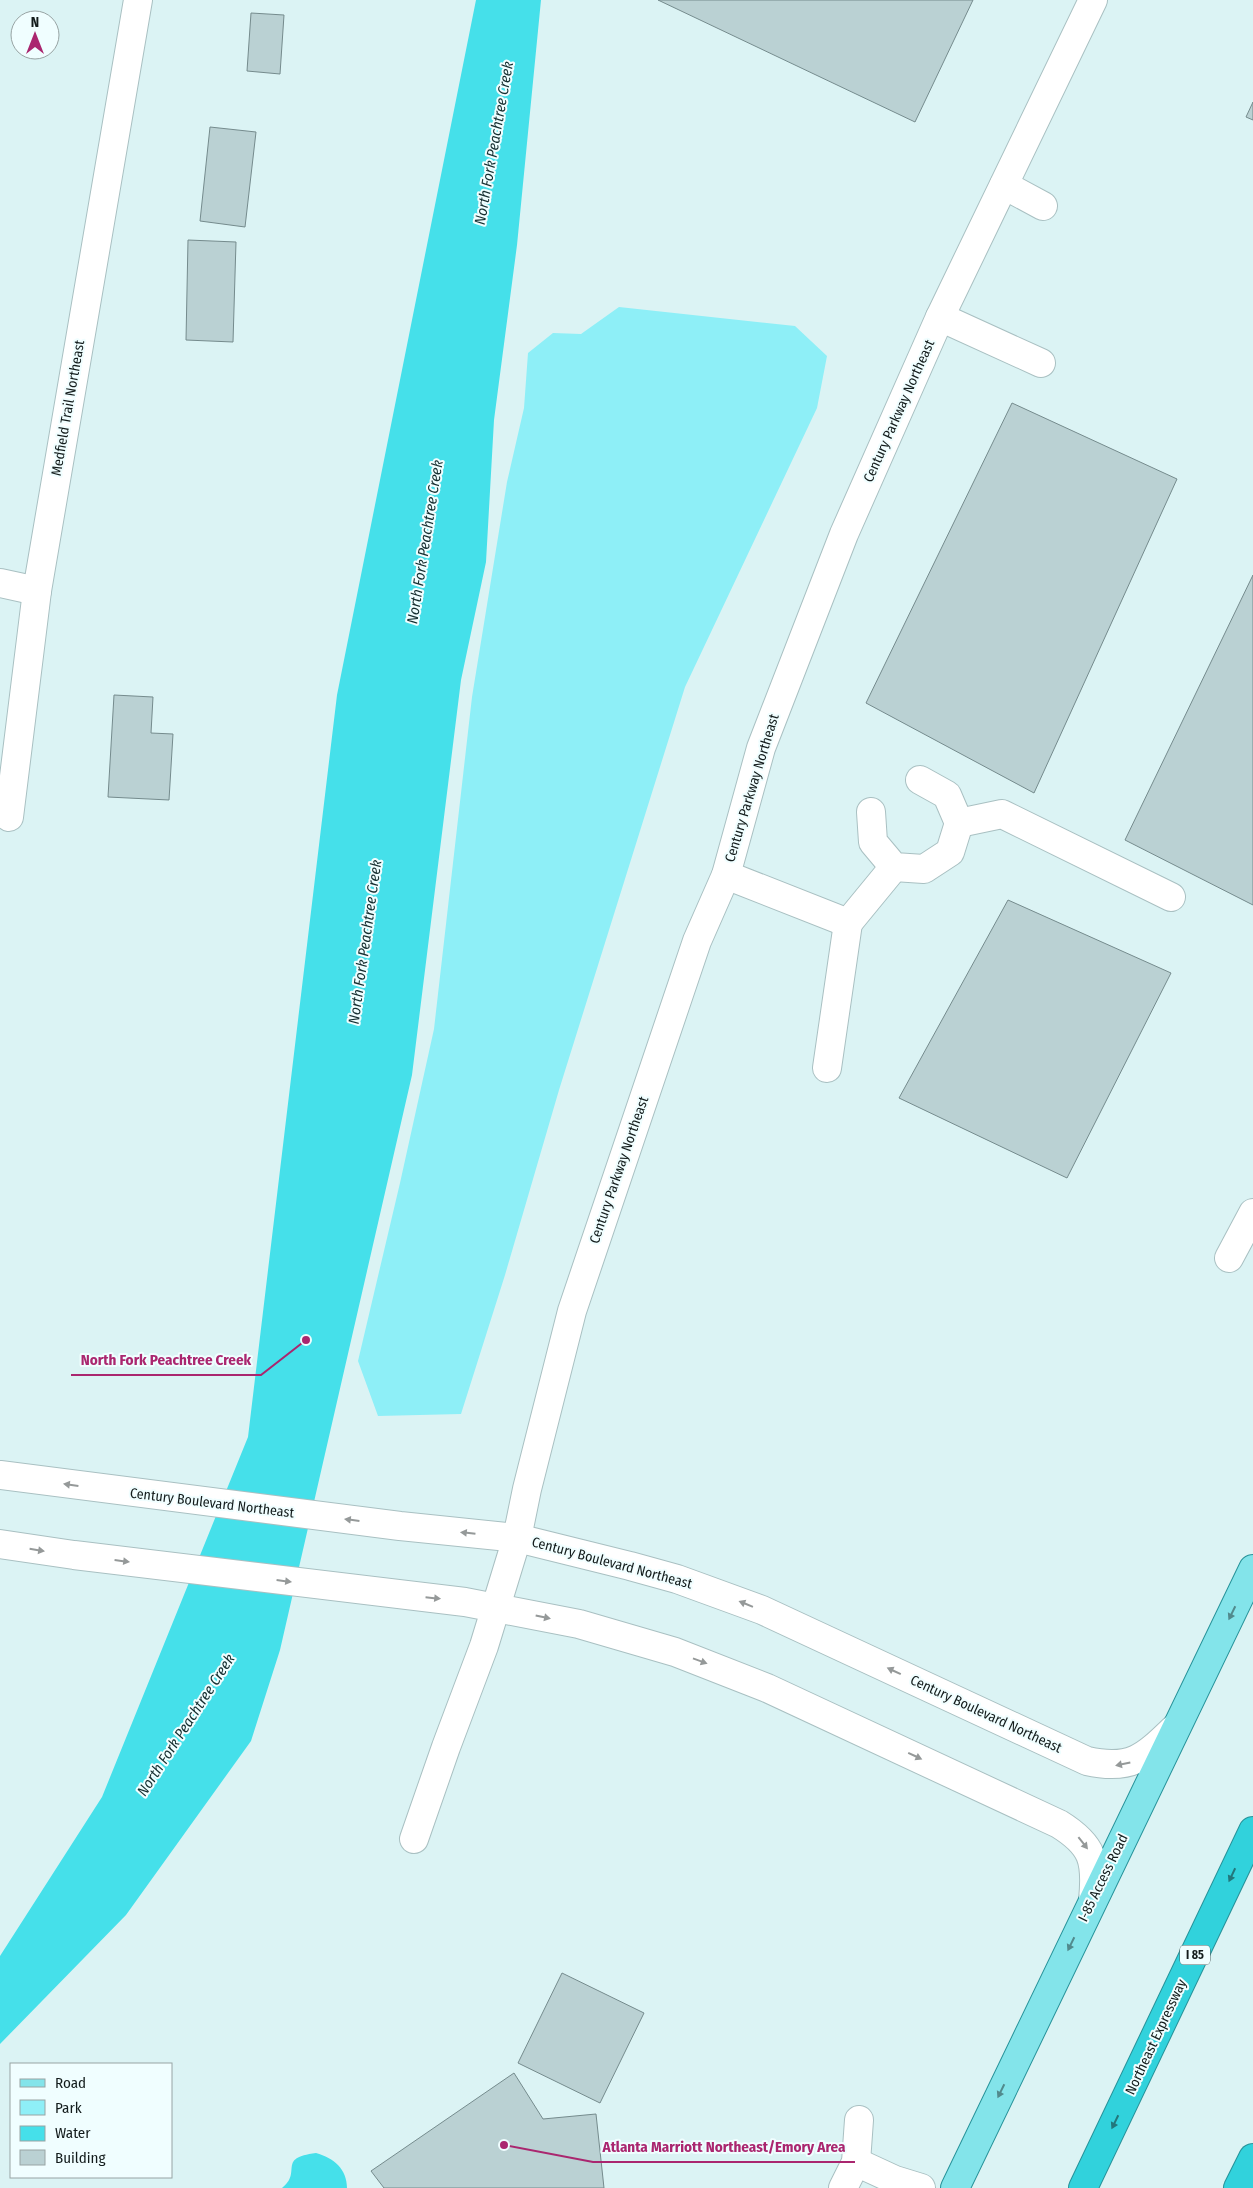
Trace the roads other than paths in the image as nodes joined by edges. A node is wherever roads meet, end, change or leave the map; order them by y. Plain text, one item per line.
1 (138, 0) edge
2 (1093, 0) edge
3 (1004, 185) junction
4 (1043, 206) dead end
5 (940, 317) junction
6 (1041, 363) dead end
7 (0, 583) edge
8 (37, 591) junction
9 (920, 780) dead end
10 (871, 812) dead end
11 (9, 817) dead end
12 (959, 823) junction
13 (894, 867) junction
14 (726, 875) junction
15 (1171, 897) dead end
16 (848, 923) junction
17 (828, 1068) dead end
18 (1253, 1213) edge
19 (1229, 1258) dead end
20 (0, 1475) edge
21 (517, 1538) junction
22 (0, 1544) edge
23 (1253, 1569) edge
24 (496, 1608) junction
25 (1176, 1727) junction
26 (1253, 1831) edge
27 (414, 1839) dead end
28 (1093, 1900) junction
29 (859, 2120) dead end
30 (1253, 2158) edge
31 (856, 2162) junction
32 (843, 2188) edge
33 (921, 2188) edge
34 (955, 2188) edge
35 (1083, 2188) edge
36 (1238, 2188) edge

1 - 8 street, Medfield Trail Northeast
2 - 3 street, Century Parkway Northeast
3 - 4 street
3 - 5 street, Century Parkway Northeast
5 - 6 street
5 - 14 street, Century Parkway Northeast
7 - 8 street
8 - 11 street, Medfield Trail Northeast
9 - 12 street
10 - 13 street
12 - 13 street
12 - 15 street
13 - 16 street
14 - 16 street
14 - 21 street, Century Parkway Northeast
16 - 17 street
18 - 19 street
21 -> 20 street, Century Boulevard Northeast
21 - 24 street, Century Parkway Northeast
25 -> 21 street, Century Boulevard Northeast
22 -> 24 street
23 -> 25 main road, I-85 Access Road
24 - 27 street, Century Parkway Northeast
24 -> 28 street
25 - 28 main road, I-85 Access Road
26 -> 35 highway, Northeast Expressway / I 85
28 -> 34 main road, I-85 Access Road
29 - 31 street
30 - 36 highway
31 - 32 street
31 - 33 street

